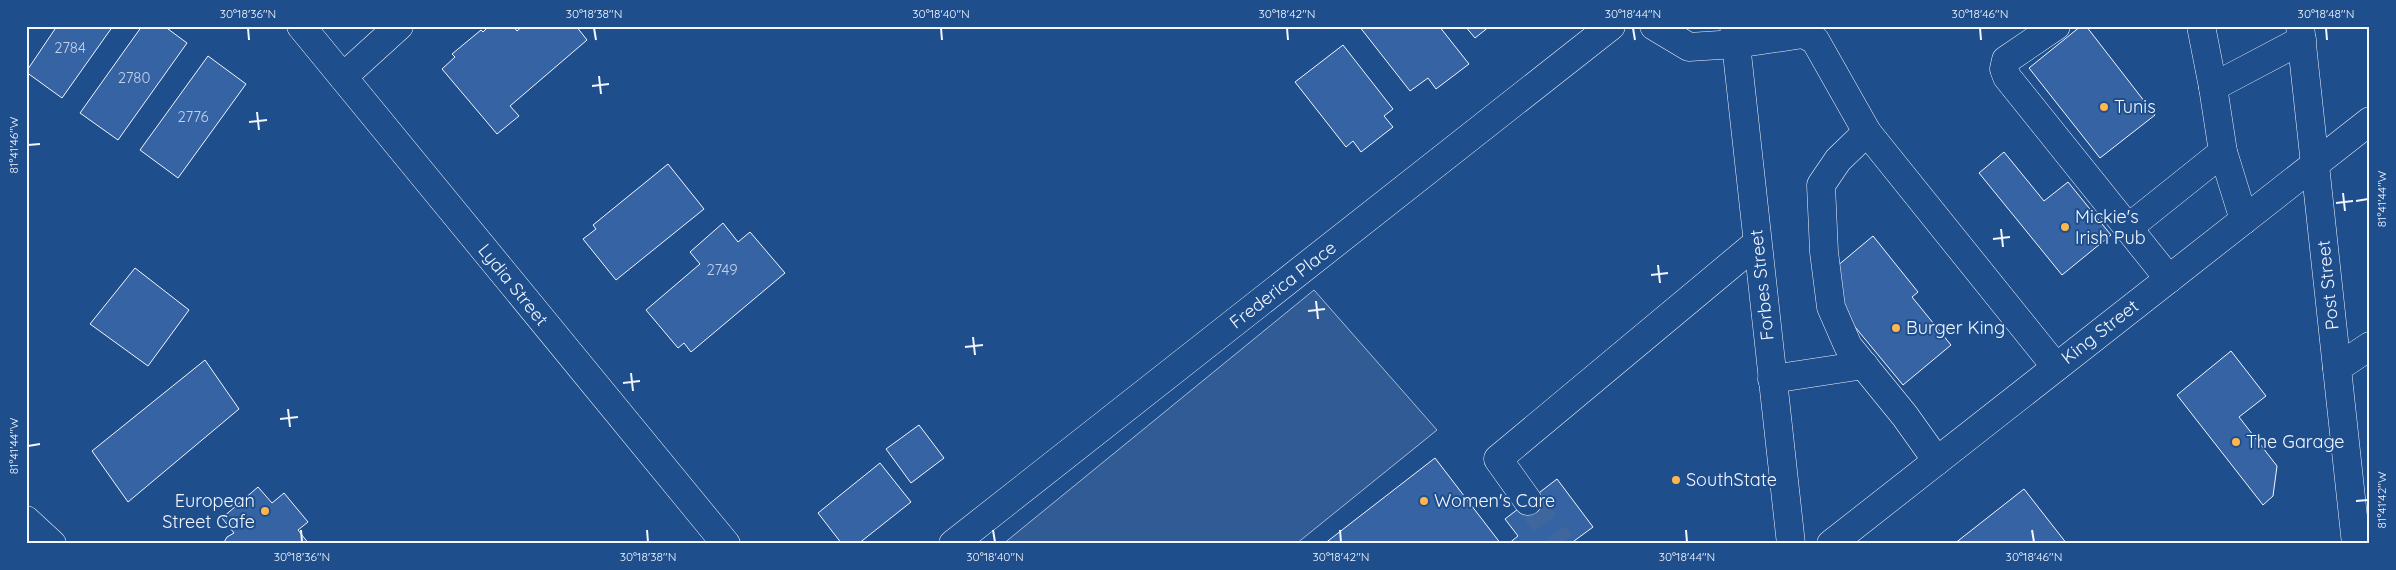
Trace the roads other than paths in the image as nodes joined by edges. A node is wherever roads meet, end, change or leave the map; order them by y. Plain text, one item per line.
1 (301, 26) edge
2 (399, 26) edge
3 (1611, 26) edge
4 (1654, 26) edge
5 (2056, 26) edge
6 (2201, 26) edge
7 (2301, 33) edge
8 (1735, 35) edge
9 (343, 77) junction
10 (2213, 87) junction
11 (2370, 121) edge
12 (1867, 132) junction
13 (2223, 152) junction
14 (2315, 164) junction
15 (2244, 220) junction
16 (2128, 228) junction
17 (1758, 243) junction
18 (2169, 279) junction
19 (2370, 346) edge
20 (1864, 365) junction
21 (2056, 367) junction
22 (2337, 368) junction
23 (1772, 379) junction
24 (1937, 461) junction
25 (1528, 501) tunnel mouth
26 (26, 520) edge
27 (1843, 540) edge
28 (52, 544) edge
29 (726, 544) edge
30 (953, 544) edge
31 (1791, 544) edge
32 (2356, 544) edge

1 - 9 street, Lydia Street
2 - 9 street
3 - 30 street, Frederica Place
4 - 8 street
5 - 16 street
6 - 10 street
7 - 10 street
7 - 14 street, Post Street
8 - 12 street
8 - 17 street, Forbes Street
9 - 29 street, Lydia Street
10 - 13 street
11 - 14 street, King Street
12 - 20 street
12 - 21 street
13 - 15 street
13 - 16 street
14 - 15 street, King Street
14 - 22 street, Post Street
15 - 18 street, King Street
16 - 18 street
17 - 23 street, Forbes Street
17 - 25 street
18 - 21 street, King Street
19 - 22 street
20 - 23 street
20 - 24 street
21 - 24 street, King Street
22 - 32 street, Post Street
23 - 31 street, Forbes Street
24 - 27 street, King Street
26 - 28 street

